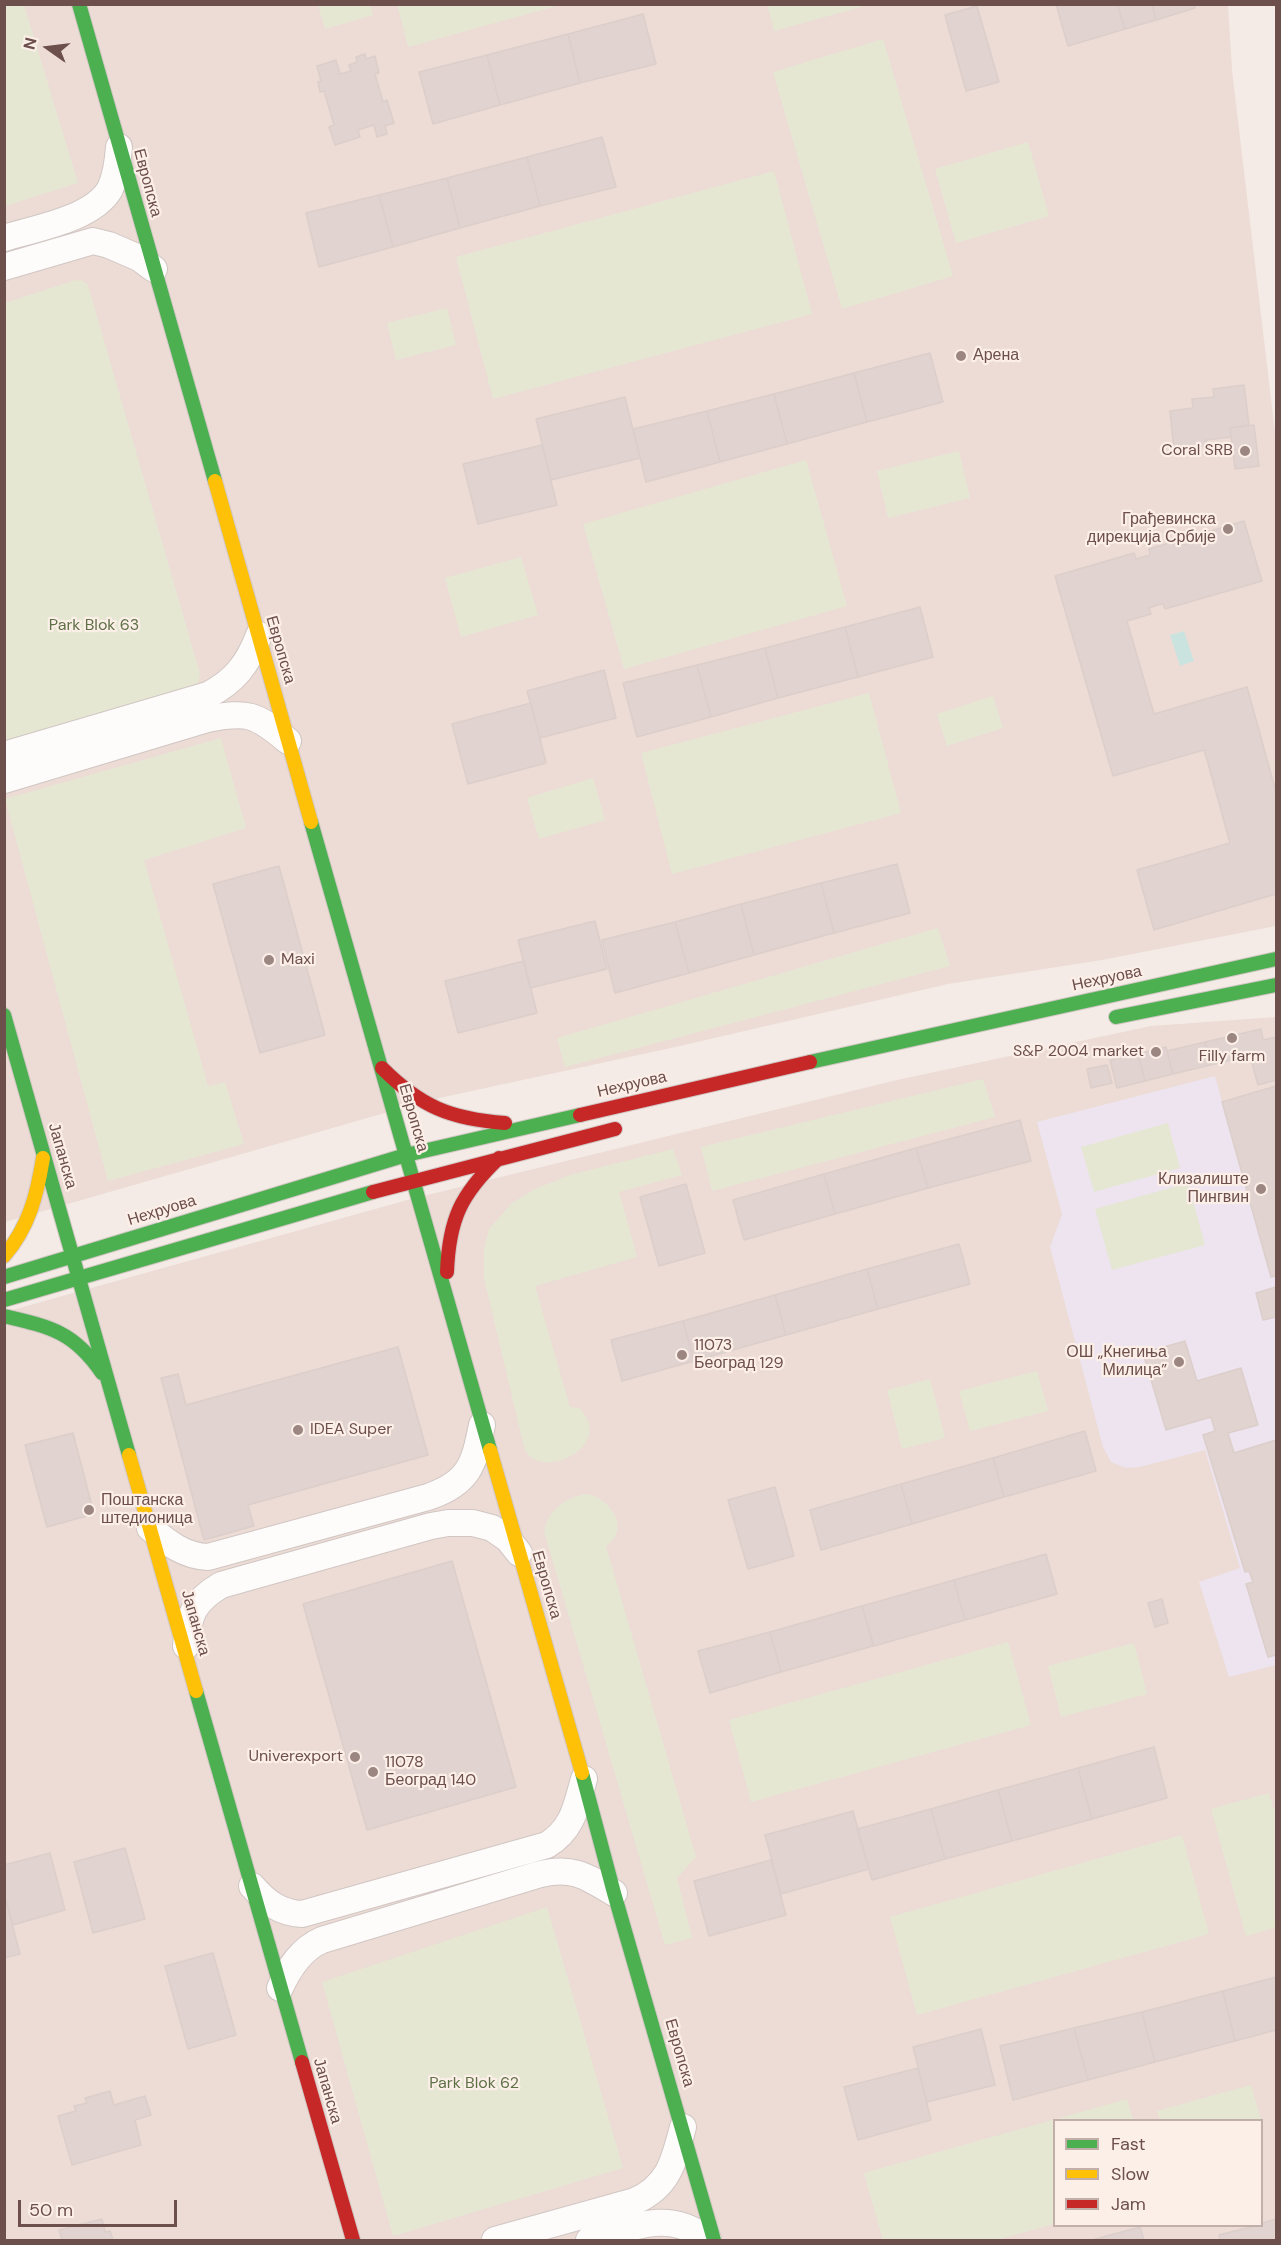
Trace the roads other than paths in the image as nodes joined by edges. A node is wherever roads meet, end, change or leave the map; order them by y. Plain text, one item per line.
1 (80, 4) edge
2 (119, 145) junction
3 (4, 238) edge
4 (4, 267) edge
5 (154, 269) junction
6 (259, 635) junction
7 (288, 741) junction
8 (4, 755) edge
9 (4, 780) edge
10 (1276, 953) edge
11 (1270, 960) edge
12 (1274, 987) edge
13 (4, 1015) edge
14 (1105, 1019) dead end
15 (382, 1068) junction
16 (537, 1125) junction
17 (632, 1125) dead end
18 (44, 1153) junction
19 (406, 1155) junction
20 (499, 1158) junction
21 (413, 1180) junction
22 (4, 1256) edge
23 (73, 1256) junction
24 (4, 1277) edge
25 (80, 1279) junction
26 (447, 1298) junction
27 (4, 1300) edge
28 (4, 1316) edge
29 (110, 1385) junction
30 (483, 1424) junction
31 (150, 1528) junction
32 (519, 1553) junction
33 (185, 1652) junction
34 (584, 1779) junction
35 (252, 1886) junction
36 (614, 1893) junction
37 (280, 1988) junction
38 (683, 2127) junction
39 (353, 2240) edge
40 (495, 2241) edge
41 (590, 2241) edge
42 (708, 2241) edge
43 (714, 2241) edge

1 - 2 street, Европска
2 - 3 street
2 - 5 street, Европска
4 - 5 street
5 - 6 street, Европска
6 - 7 street, Европска
6 - 8 street
7 - 9 street
7 - 15 street, Европска
10 - 11 street, Нехруова
11 - 16 street, Нехруова
12 - 14 street
13 - 18 street, Јапанска
15 - 16 street
15 - 19 street, Европска
16 - 19 street, Нехруова
17 - 20 street
18 - 22 street
18 - 23 street, Јапанска
19 - 21 street, Европска
19 - 23 street, Нехруова
20 - 21 street
20 - 26 street
21 - 25 street
21 - 26 street, Европска
23 - 24 street, Нехруова
23 - 25 street, Јапанска
25 - 27 street
25 - 29 street, Јапанска
26 - 30 street, Европска
28 - 29 street
29 - 31 street, Јапанска
30 - 31 street
30 - 32 street, Европска
31 - 33 street, Јапанска
32 - 33 street
32 - 34 street, Европска
33 - 35 street, Јапанска
34 - 35 street
34 - 36 street, Европска
35 - 37 street, Јапанска
36 - 37 street
36 - 38 street, Европска
37 - 39 street, Јапанска
38 - 40 street
38 - 43 street, Европска
41 - 42 street

